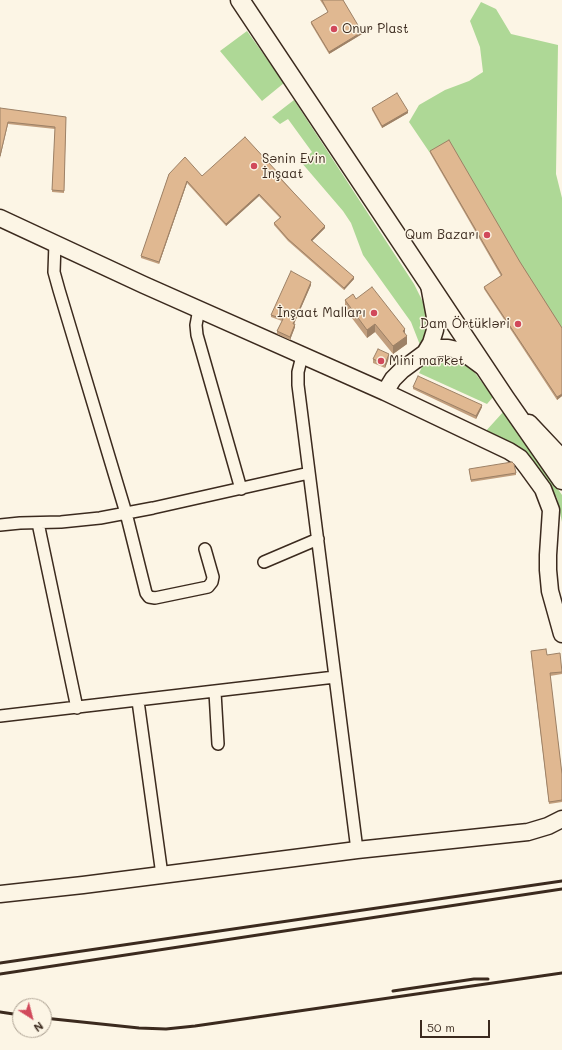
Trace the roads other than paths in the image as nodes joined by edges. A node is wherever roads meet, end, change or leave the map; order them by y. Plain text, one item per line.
1 (240, 0) edge
2 (0, 218) edge
3 (55, 243) junction
4 (428, 283) junction
5 (199, 309) junction
6 (425, 353) junction
7 (302, 356) junction
8 (486, 369) junction
9 (385, 392) junction
10 (505, 398) junction
11 (562, 458) edge
12 (309, 473) junction
13 (562, 480) edge
14 (241, 489) junction
15 (126, 513) junction
16 (38, 522) junction
17 (0, 524) edge
18 (318, 539) junction
19 (205, 549) dead end
20 (264, 562) dead end
21 (562, 634) edge
22 (335, 677) junction
23 (215, 692) junction
24 (138, 701) junction
25 (77, 708) junction
26 (0, 716) edge
27 (218, 744) dead end
28 (562, 819) edge
29 (357, 850) junction
30 (162, 875) junction
31 (0, 894) edge

1 - 4 main road
2 - 3 main road
3 - 5 main road
3 - 15 street
4 - 6 main road
4 - 8 main road
5 - 7 main road
5 - 14 street
6 - 8 main road
6 - 9 main road
7 - 9 main road
7 - 12 street
8 - 10 main road
9 - 21 main road
10 - 11 main road
10 - 13 main road
12 - 14 street
12 - 18 street
14 - 15 street
15 - 16 street
15 - 19 street
16 - 17 street
16 - 25 street
18 - 20 street
18 - 22 street
22 - 23 street
22 - 29 street
23 - 24 street
23 - 27 street
24 - 25 street
24 - 30 street
25 - 26 street
28 - 29 main road
29 - 30 main road
30 - 31 main road

